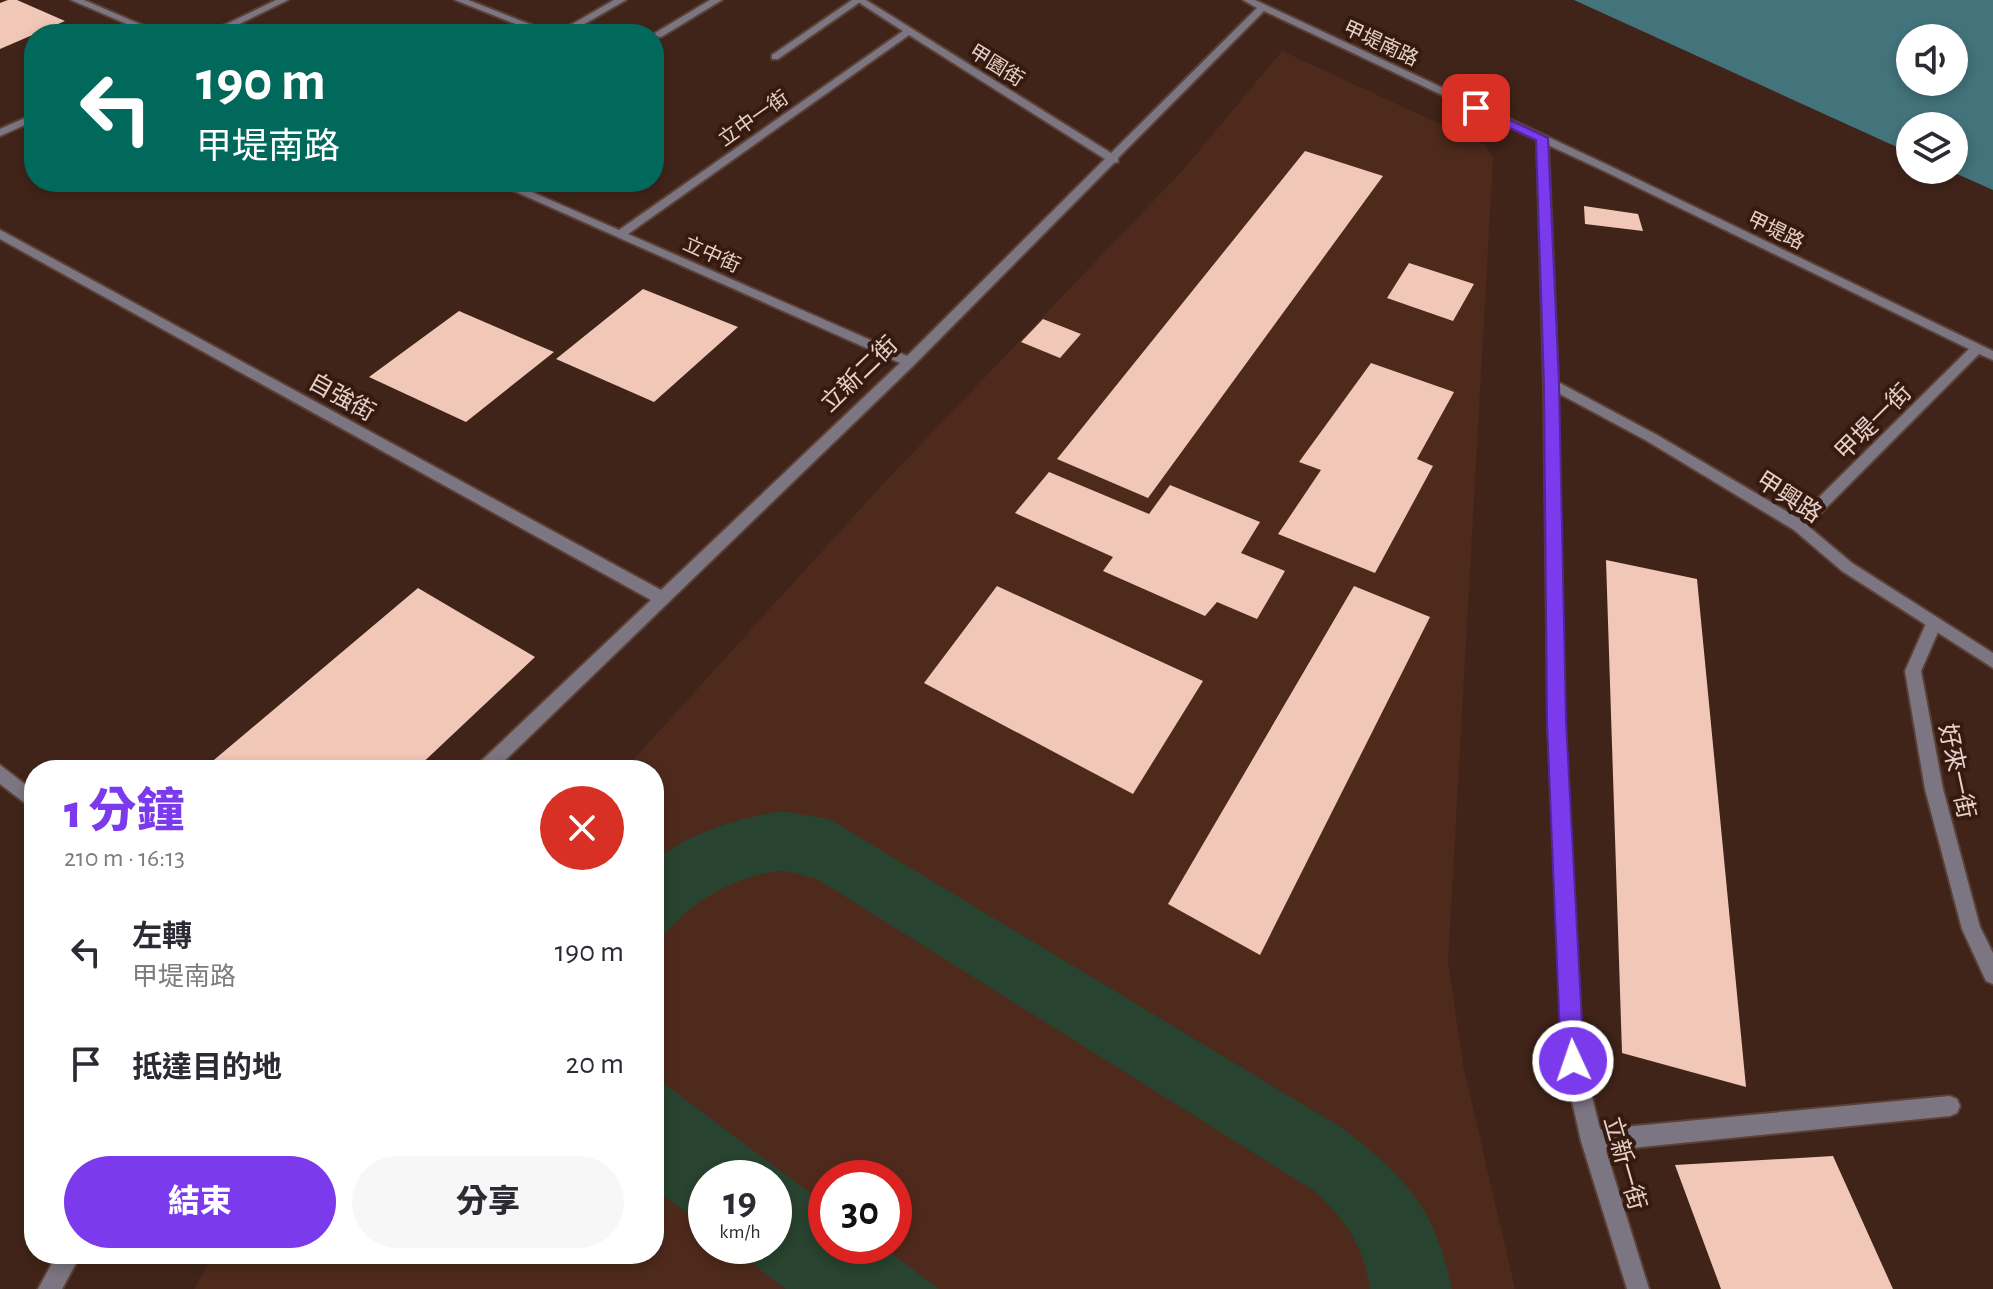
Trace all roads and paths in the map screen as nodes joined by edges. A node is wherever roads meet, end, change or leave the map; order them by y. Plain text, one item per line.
1 (76, 0) edge
2 (283, 0) edge
3 (460, 0) edge
4 (621, 0) edge
5 (717, 0) edge
6 (859, 0) edge
7 (1248, 0) edge
8 (1263, 7) junction
9 (134, 24) edge
10 (232, 24) edge
11 (524, 24) edge
12 (578, 24) edge
13 (664, 31) edge
14 (909, 31) junction
15 (775, 57) dead end
16 (24, 122) edge
17 (0, 133) edge
18 (1542, 138) junction
19 (1114, 160) junction
20 (522, 192) edge
21 (0, 234) edge
22 (619, 235) junction
23 (1978, 348) junction
24 (1993, 356) edge
25 (909, 362) junction
26 (1551, 384) junction
27 (1799, 526) junction
28 (663, 599) junction
29 (1934, 623) junction
30 (1993, 661) edge
31 (494, 760) edge
32 (0, 773) edge
33 (24, 793) edge
34 (1993, 974) edge
35 (1950, 1106) dead end
36 (1592, 1141) junction
37 (64, 1264) edge
38 (49, 1289) edge
39 (1638, 1289) edge

1 - 9 street
2 - 10 street
3 - 11 street
4 - 12 street
5 - 13 street
6 - 14 street, 甲園街
6 - 15 street
7 - 8 street, 甲堤南路
8 - 18 street, 甲堤南路
8 - 19 street, 立新二街
14 - 19 street, 甲園街
14 - 22 street, 立中一街
16 - 17 street
18 - 23 street, 甲堤路
18 - 26 street, 立新一街
19 - 25 street, 立新二街
20 - 22 street, 立中街
21 - 28 street, 自強街
22 - 25 street, 立中街
23 - 24 street, 甲堤路
23 - 27 street, 甲堤一街
25 - 28 street, 立新二街
26 - 27 street, 甲興路
26 - 36 street, 立新一街
27 - 29 street, 甲興路
28 - 31 street, 立新二街
29 - 30 street, 甲興路
29 - 34 street, 好來一街
32 - 33 street
35 - 36 street
36 - 39 street, 立新一街
37 - 38 street

